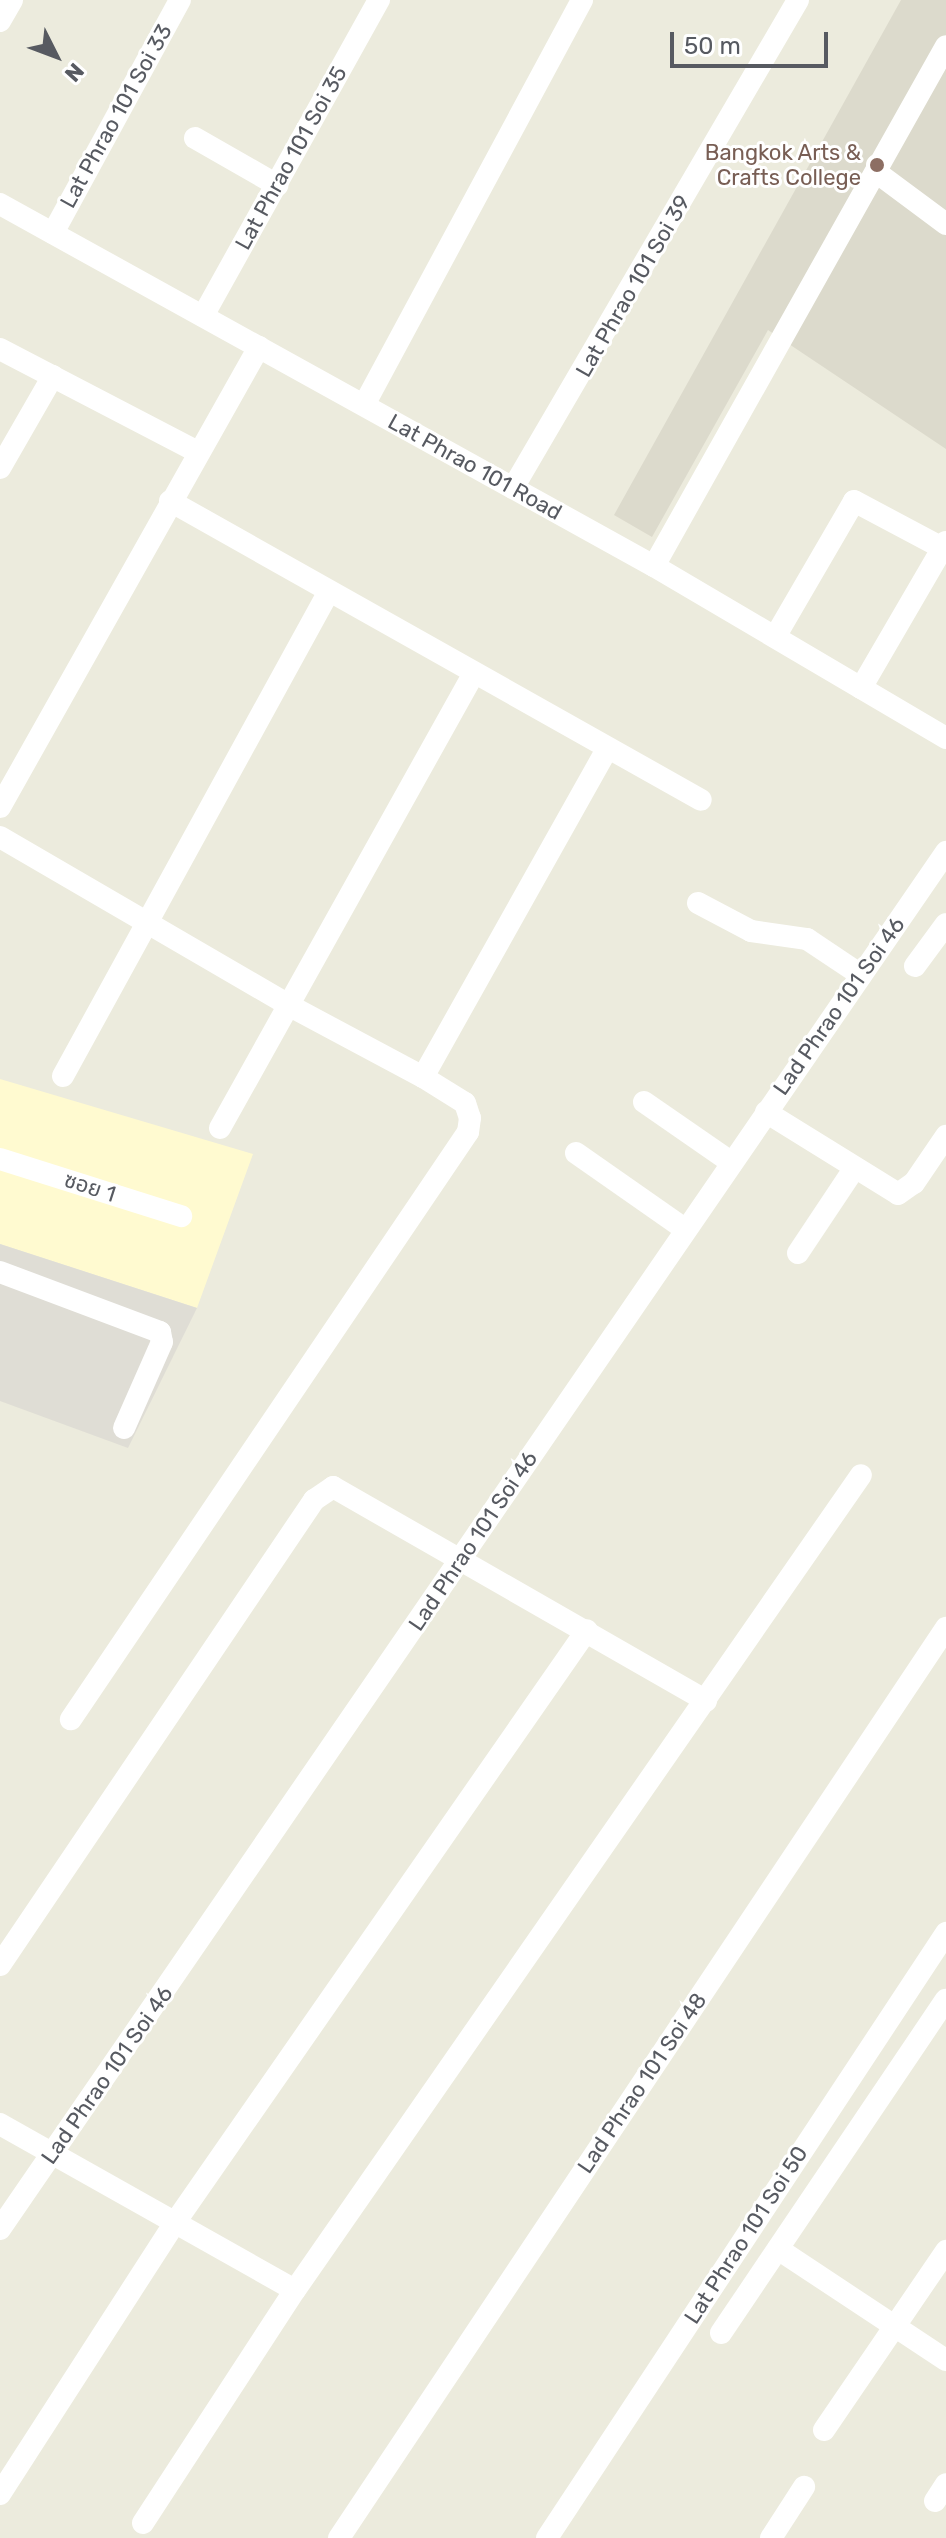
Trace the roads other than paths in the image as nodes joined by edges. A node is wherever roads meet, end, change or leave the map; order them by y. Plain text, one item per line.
1 (12, 0) edge
2 (180, 0) edge
3 (379, 0) edge
4 (582, 0) edge
5 (798, 0) edge
6 (0, 21) edge
7 (946, 46) edge
8 (195, 138) dead end
9 (876, 172) junction
10 (277, 185) junction
11 (0, 204) edge
12 (946, 224) edge
13 (53, 233) junction
14 (203, 316) junction
15 (259, 347) junction
16 (0, 349) edge
17 (53, 376) junction
18 (364, 405) junction
19 (198, 452) junction
20 (0, 468) edge
21 (513, 488) junction
22 (170, 501) junction
23 (945, 547) edge
24 (654, 566) junction
25 (328, 593) junction
26 (775, 637) junction
27 (474, 673) junction
28 (861, 688) junction
29 (946, 738) edge
30 (608, 748) junction
31 (701, 800) dead end
32 (0, 807) edge
33 (0, 837) edge
34 (943, 864) edge
35 (698, 903) dead end
36 (144, 923) junction
37 (944, 932) edge
38 (915, 966) dead end
39 (861, 975) junction
40 (292, 1007) junction
41 (63, 1076) dead end
42 (423, 1077) junction
43 (644, 1102) dead end
44 (766, 1112) junction
45 (220, 1128) dead end
46 (946, 1136) edge
47 (576, 1153) dead end
48 (0, 1159) edge
49 (732, 1163) junction
50 (854, 1169) junction
51 (181, 1216) dead end
52 (686, 1230) junction
53 (798, 1253) dead end
54 (0, 1272) edge
55 (124, 1428) dead end
56 (861, 1475) dead end
57 (461, 1558) junction
58 (946, 1628) edge
59 (587, 1630) junction
60 (706, 1701) junction
61 (71, 1719) dead end
62 (946, 1933) edge
63 (0, 1965) edge
64 (909, 1988) junction
65 (944, 2006) edge
66 (0, 2124) edge
67 (53, 2153) junction
68 (174, 2224) junction
69 (0, 2229) edge
70 (778, 2249) junction
71 (946, 2251) edge
72 (295, 2290) junction
73 (896, 2325) junction
74 (721, 2333) dead end
75 (946, 2360) edge
76 (824, 2430) dead end
77 (804, 2487) dead end
78 (0, 2494) edge
79 (143, 2523) dead end
80 (345, 2536) edge
81 (547, 2538) edge
82 (771, 2538) edge

1 - 6 street
2 - 13 street, Lat Phrao 101 Soi 33
3 - 10 street, Lat Phrao 101 Soi 35
4 - 18 street
5 - 21 street, Lat Phrao 101 Soi 39
7 - 9 street
8 - 10 street
9 - 12 street
9 - 24 street
10 - 14 street, Lat Phrao 101 Soi 35
11 - 13 street, Lat Phrao 101 Road
13 - 14 street, Lat Phrao 101 Road
14 - 15 street, Lat Phrao 101 Road
15 - 18 street, Lat Phrao 101 Road
15 - 19 street
16 - 17 street
17 - 19 street
17 - 20 street
18 - 21 street, Lat Phrao 101 Road
19 - 22 street
21 - 24 street, Lat Phrao 101 Road
22 - 25 street
22 - 32 street
23 - 26 street
23 - 28 street
24 - 26 street, Lat Phrao 101 Road
25 - 27 street
25 - 36 street
26 - 28 street, Lat Phrao 101 Road
27 - 30 street
27 - 40 street
28 - 29 street, Lat Phrao 101 Road
30 - 31 street
30 - 42 street
33 - 36 street
34 - 39 street, Lad Phrao 101 Soi 46
35 - 39 street
36 - 40 street
36 - 41 street
37 - 38 street
39 - 44 street, Lad Phrao 101 Soi 46
40 - 42 street
40 - 45 street
42 - 61 street
43 - 49 street
44 - 49 street, Lad Phrao 101 Soi 46
44 - 50 street
46 - 50 street
47 - 52 street
48 - 51 street, ซอย 1
49 - 52 street, Lad Phrao 101 Soi 46
50 - 53 street
52 - 57 street, Lad Phrao 101 Soi 46
54 - 55 street
56 - 60 street
57 - 59 street
57 - 63 street
57 - 67 street, Lad Phrao 101 Soi 46
58 - 80 street, Lad Phrao 101 Soi 48
59 - 60 street
59 - 68 street
60 - 72 street
62 - 64 street, Lat Phrao 101 Soi 50
64 - 65 street
64 - 81 street, Lat Phrao 101 Soi 50
65 - 70 street
66 - 67 street
67 - 68 street
67 - 69 street, Lad Phrao 101 Soi 46
68 - 72 street
68 - 78 street
70 - 73 street
70 - 74 street
71 - 73 street
72 - 79 street
73 - 75 street
73 - 76 street
77 - 82 street

